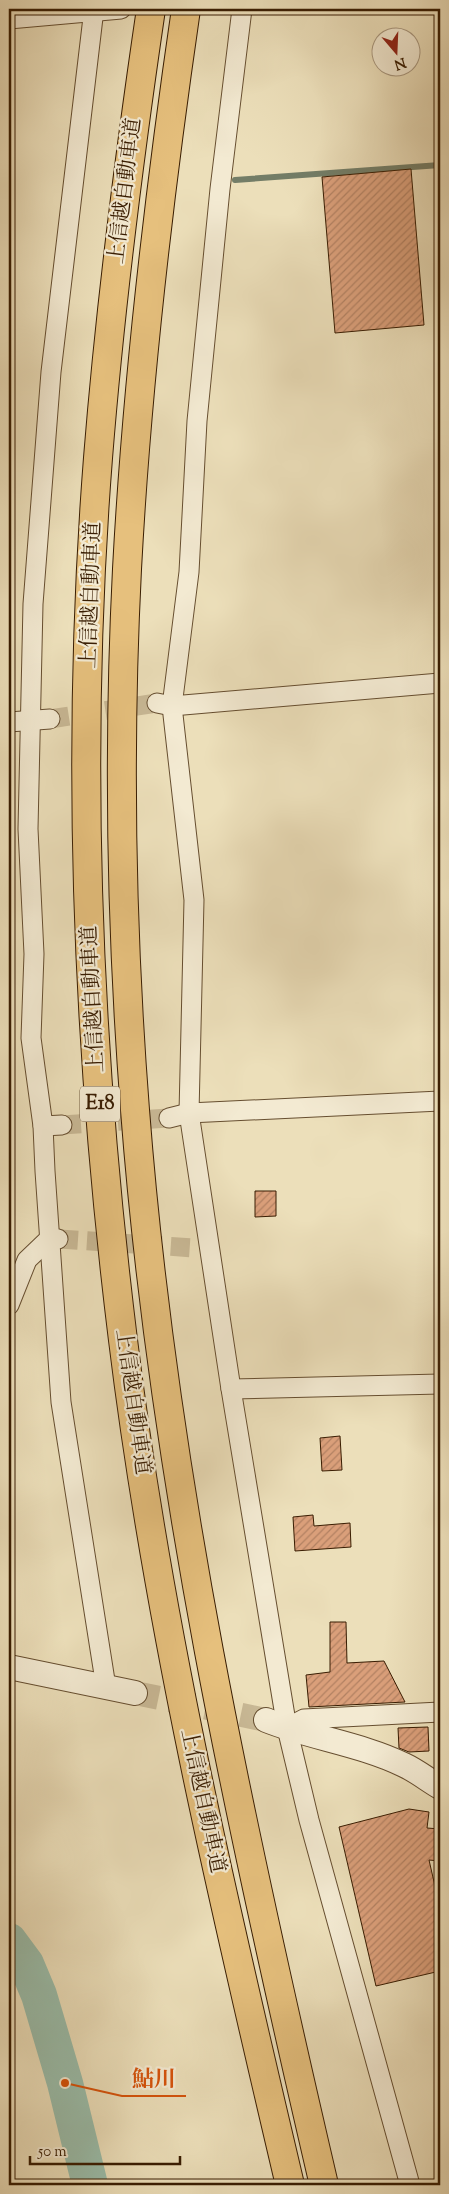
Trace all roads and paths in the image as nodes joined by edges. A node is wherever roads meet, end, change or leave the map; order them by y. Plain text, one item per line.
1 (121, 9) edge
2 (151, 9) edge
3 (186, 9) edge
4 (242, 9) edge
5 (94, 10) edge
6 (9, 19) edge
7 (440, 683) edge
8 (165, 704) junction
9 (50, 719) tunnel mouth
10 (29, 721) junction
11 (9, 722) edge
12 (440, 1101) edge
13 (189, 1113) junction
14 (169, 1118) tunnel mouth
15 (62, 1125) tunnel mouth
16 (43, 1126) junction
17 (55, 1239) junction
18 (9, 1305) edge
19 (440, 1384) edge
20 (231, 1389) junction
21 (9, 1668) edge
22 (106, 1687) junction
23 (135, 1693) tunnel mouth
24 (440, 1712) edge
25 (277, 1724) junction
26 (440, 1787) edge
27 (290, 2185) edge
28 (324, 2185) edge
29 (410, 2185) edge

1 - 5 street
2 - 27 highway, 上信越自動車道 / E18
3 - 28 highway, 上信越自動車道 / E18
4 - 8 street
5 - 6 street
5 - 10 street
7 - 8 street
8 - 13 street
9 - 10 street
10 - 11 street
10 - 16 street
12 - 13 street
13 - 14 street
13 - 20 street
15 - 16 street
16 - 17 street
17 - 18 street
17 - 22 street
19 - 20 street
20 - 25 street
21 - 22 street
22 - 23 street
24 - 25 street
25 - 26 street
25 - 29 street

